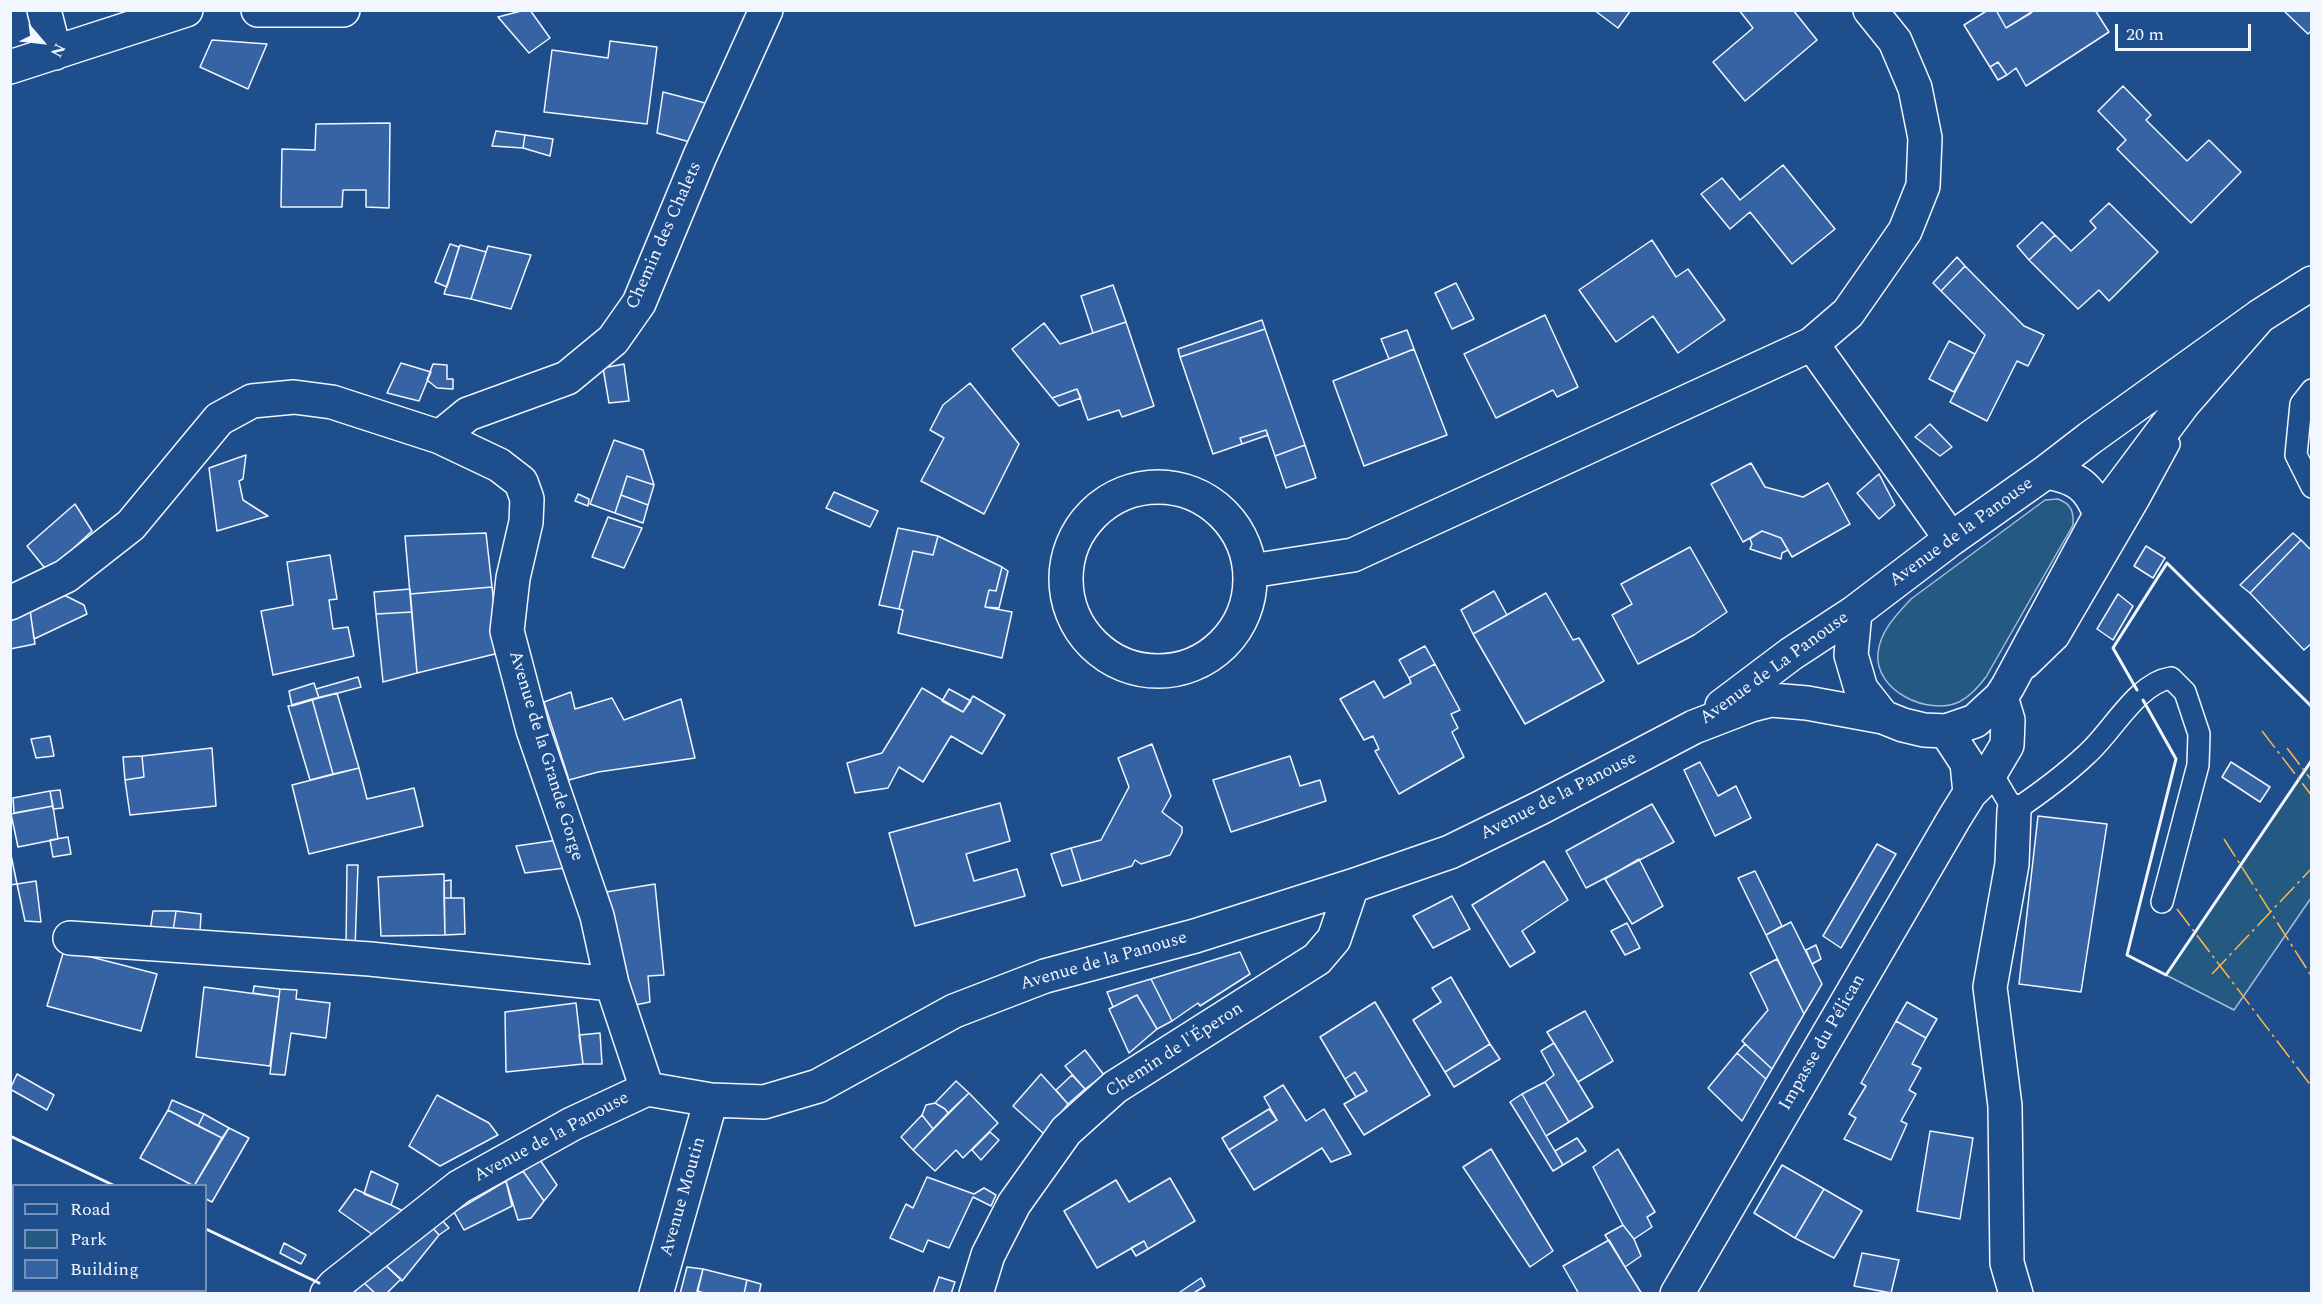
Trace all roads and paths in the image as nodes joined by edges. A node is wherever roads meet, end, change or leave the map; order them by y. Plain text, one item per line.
1 (44, 10) edge
2 (186, 10) edge
3 (258, 10) edge
4 (343, 10) edge
5 (766, 10) edge
6 (1870, 10) edge
7 (55, 53) junction
8 (10, 67) edge
9 (2312, 283) edge
10 (2260, 316) junction
11 (1812, 344) junction
12 (2200, 384) junction
13 (2312, 390) edge
14 (440, 437) junction
15 (2046, 472) junction
16 (2312, 487) edge
17 (2100, 515) junction
18 (1951, 539) junction
19 (1251, 571) junction
20 (10, 603) edge
21 (1855, 612) junction
22 (2004, 692) junction
23 (1883, 717) junction
24 (1694, 727) junction
25 (1946, 731) junction
26 (1980, 782) junction
27 (2014, 811) junction
28 (1352, 886) junction
29 (2162, 902) dead end
30 (69, 938) dead end
31 (612, 984) junction
32 (646, 1089) junction
33 (711, 1100) junction
34 (327, 1293) edge
35 (656, 1293) edge
36 (976, 1293) edge
37 (1677, 1293) edge
38 (2016, 1293) edge

1 - 7 street
2 - 7 street
3 - 4 street
5 - 14 street, Chemin des Chalets
6 - 11 street
7 - 8 street
9 - 10 street, Avenue de la Panouse
10 - 12 street, Avenue de la Panouse
10 - 15 street, Avenue de la Panouse
11 - 18 street
11 - 19 street
12 - 17 street, Avenue de la Panouse
12 - 22 lane
13 - 16 lane
14 - 20 street, Avenue de la Grande Gorge
14 - 31 street, Avenue de la Grande Gorge
15 - 17 street, Avenue de la Panouse
15 - 18 street, Avenue de la Panouse
17 - 22 street, Avenue de la Panouse
18 - 21 street, Avenue de la Panouse
19 - 19 street
21 - 23 street, Avenue de la Panouse
21 - 24 street, Avenue de La Panouse
22 - 25 street, Avenue de la Panouse
22 - 26 street, Impasse du Pélican
23 - 24 street, Avenue de la Panouse
23 - 25 street, Avenue de la Panouse
24 - 28 street, Avenue de la Panouse
25 - 26 street
26 - 27 lane
26 - 37 street, Impasse du Pélican
27 - 29 lane
27 - 38 street
28 - 33 street, Avenue de la Panouse
28 - 36 street, Chemin de l'Éperon
30 - 31 street
31 - 32 street, Avenue de la Grande Gorge
32 - 33 street, Avenue de la Panouse
32 - 34 street, Avenue de la Panouse
33 - 35 street, Avenue Moutin

